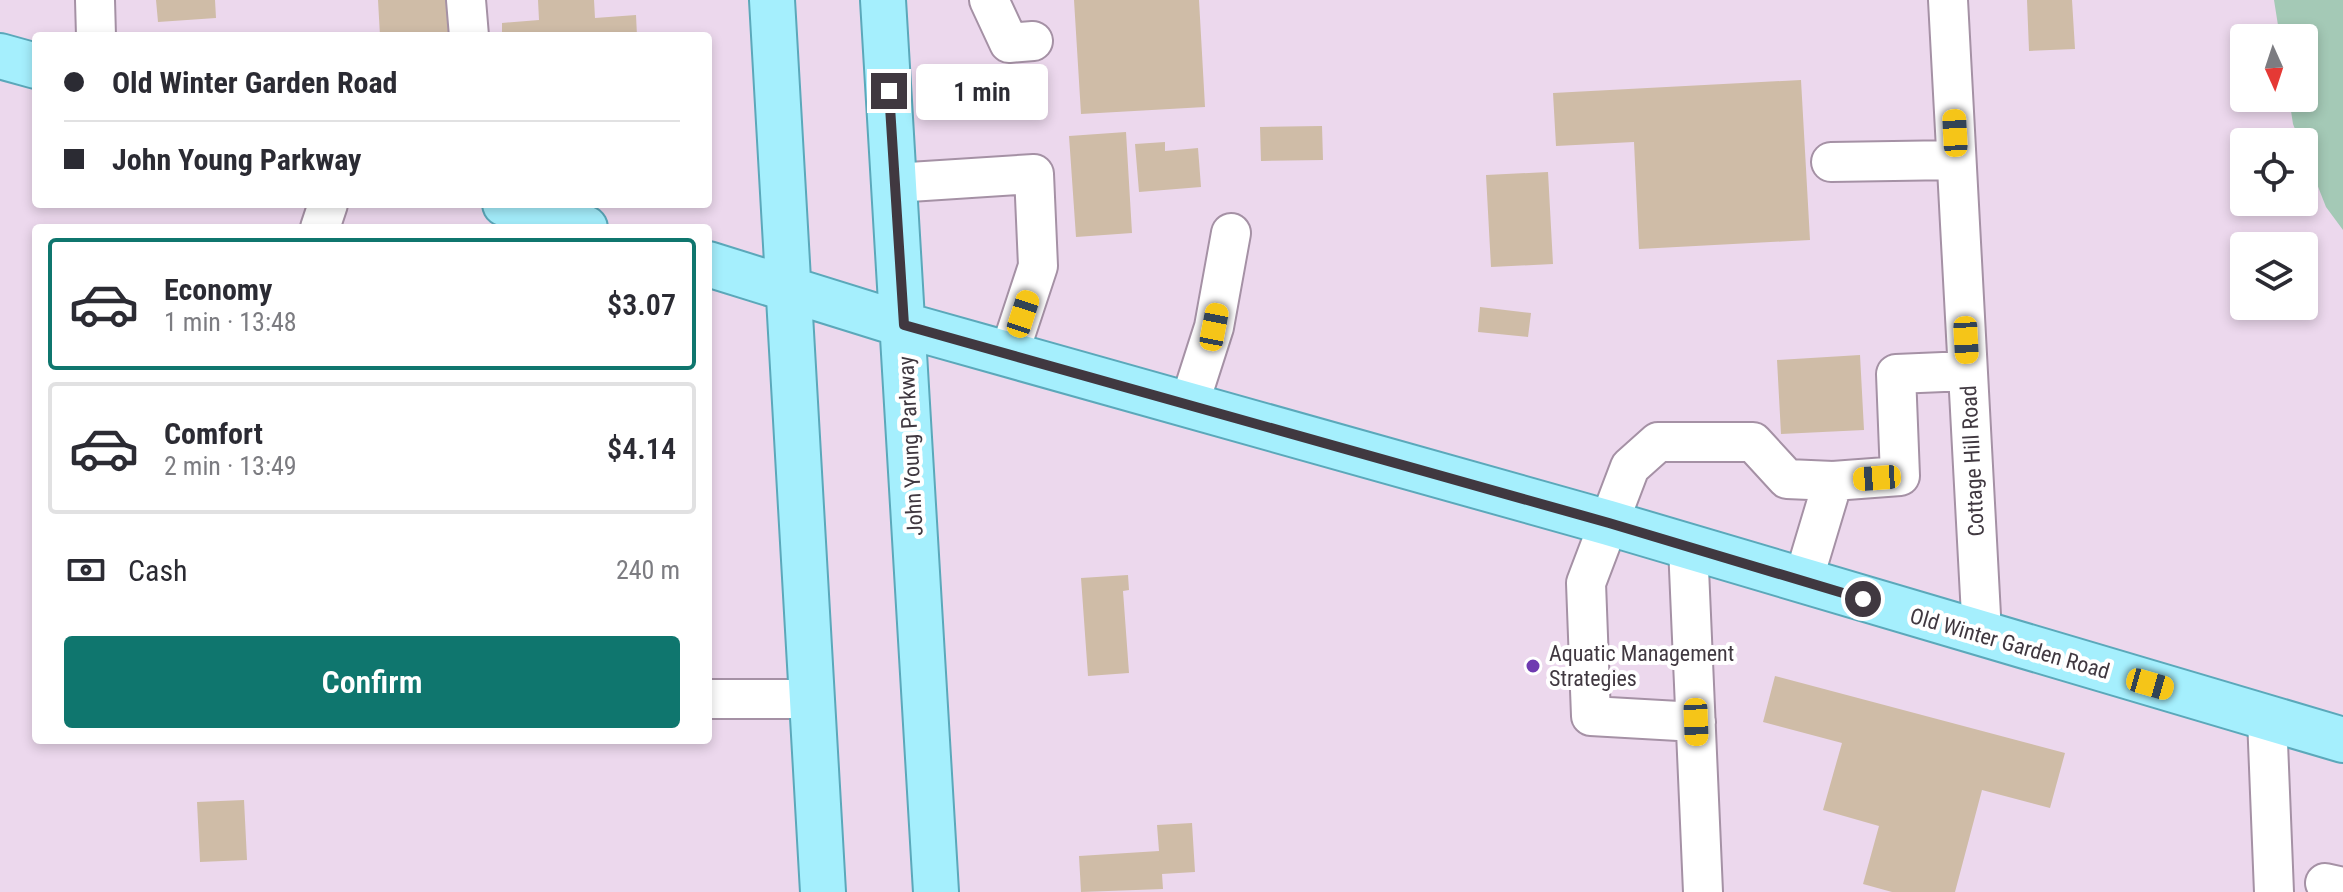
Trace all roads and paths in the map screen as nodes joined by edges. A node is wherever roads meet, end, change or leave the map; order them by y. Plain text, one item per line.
1 (95, 0) edge
2 (466, 0) edge
3 (772, 0) edge
4 (883, 0) edge
5 (989, 0) edge
6 (1948, 0) edge
7 (96, 32) edge
8 (469, 32) edge
9 (1033, 41) dead end
10 (0, 56) edge
11 (32, 65) edge
12 (1956, 160) junction
13 (1831, 162) dead end
14 (894, 183) junction
15 (518, 208) edge
16 (568, 224) edge
17 (1231, 233) dead end
18 (712, 265) edge
19 (788, 289) junction
20 (904, 325) junction
21 (1009, 354) junction
22 (1967, 371) junction
23 (1189, 405) junction
24 (1833, 481) junction
25 (1609, 523) junction
26 (1688, 546) junction
27 (1803, 581) junction
28 (1982, 634) junction
29 (712, 699) edge
30 (811, 699) junction
31 (2267, 718) junction
32 (1696, 722) junction
33 (2343, 740) edge
34 (823, 892) edge
35 (936, 892) edge
36 (1703, 892) edge
37 (2274, 892) edge

1 - 7 street
2 - 8 street
3 - 19 main road
4 - 14 main road, John Young Parkway
5 - 9 street
6 - 12 street, Cottage Hill Road
10 - 11 main road
12 - 13 street
12 - 22 street, Cottage Hill Road
14 - 20 main road, John Young Parkway
14 - 21 street
15 - 16 main road
17 - 23 street
18 - 19 main road, Old Winter Garden Road
19 - 20 main road, Old Winter Garden Road
19 - 30 main road
20 - 21 main road, Old Winter Garden Road
20 - 35 main road, John Young Parkway
21 - 23 main road, Old Winter Garden Road
22 - 24 street
22 - 28 street, Cottage Hill Road
23 - 25 main road, Old Winter Garden Road
24 - 25 street
24 - 27 street
25 - 26 main road, Old Winter Garden Road
25 - 32 street
26 - 27 main road, Old Winter Garden Road
26 - 32 street
27 - 28 main road, Old Winter Garden Road
28 - 31 main road, Old Winter Garden Road
29 - 30 street
30 - 34 main road
31 - 33 main road, Old Winter Garden Road
31 - 37 street
32 - 36 street

